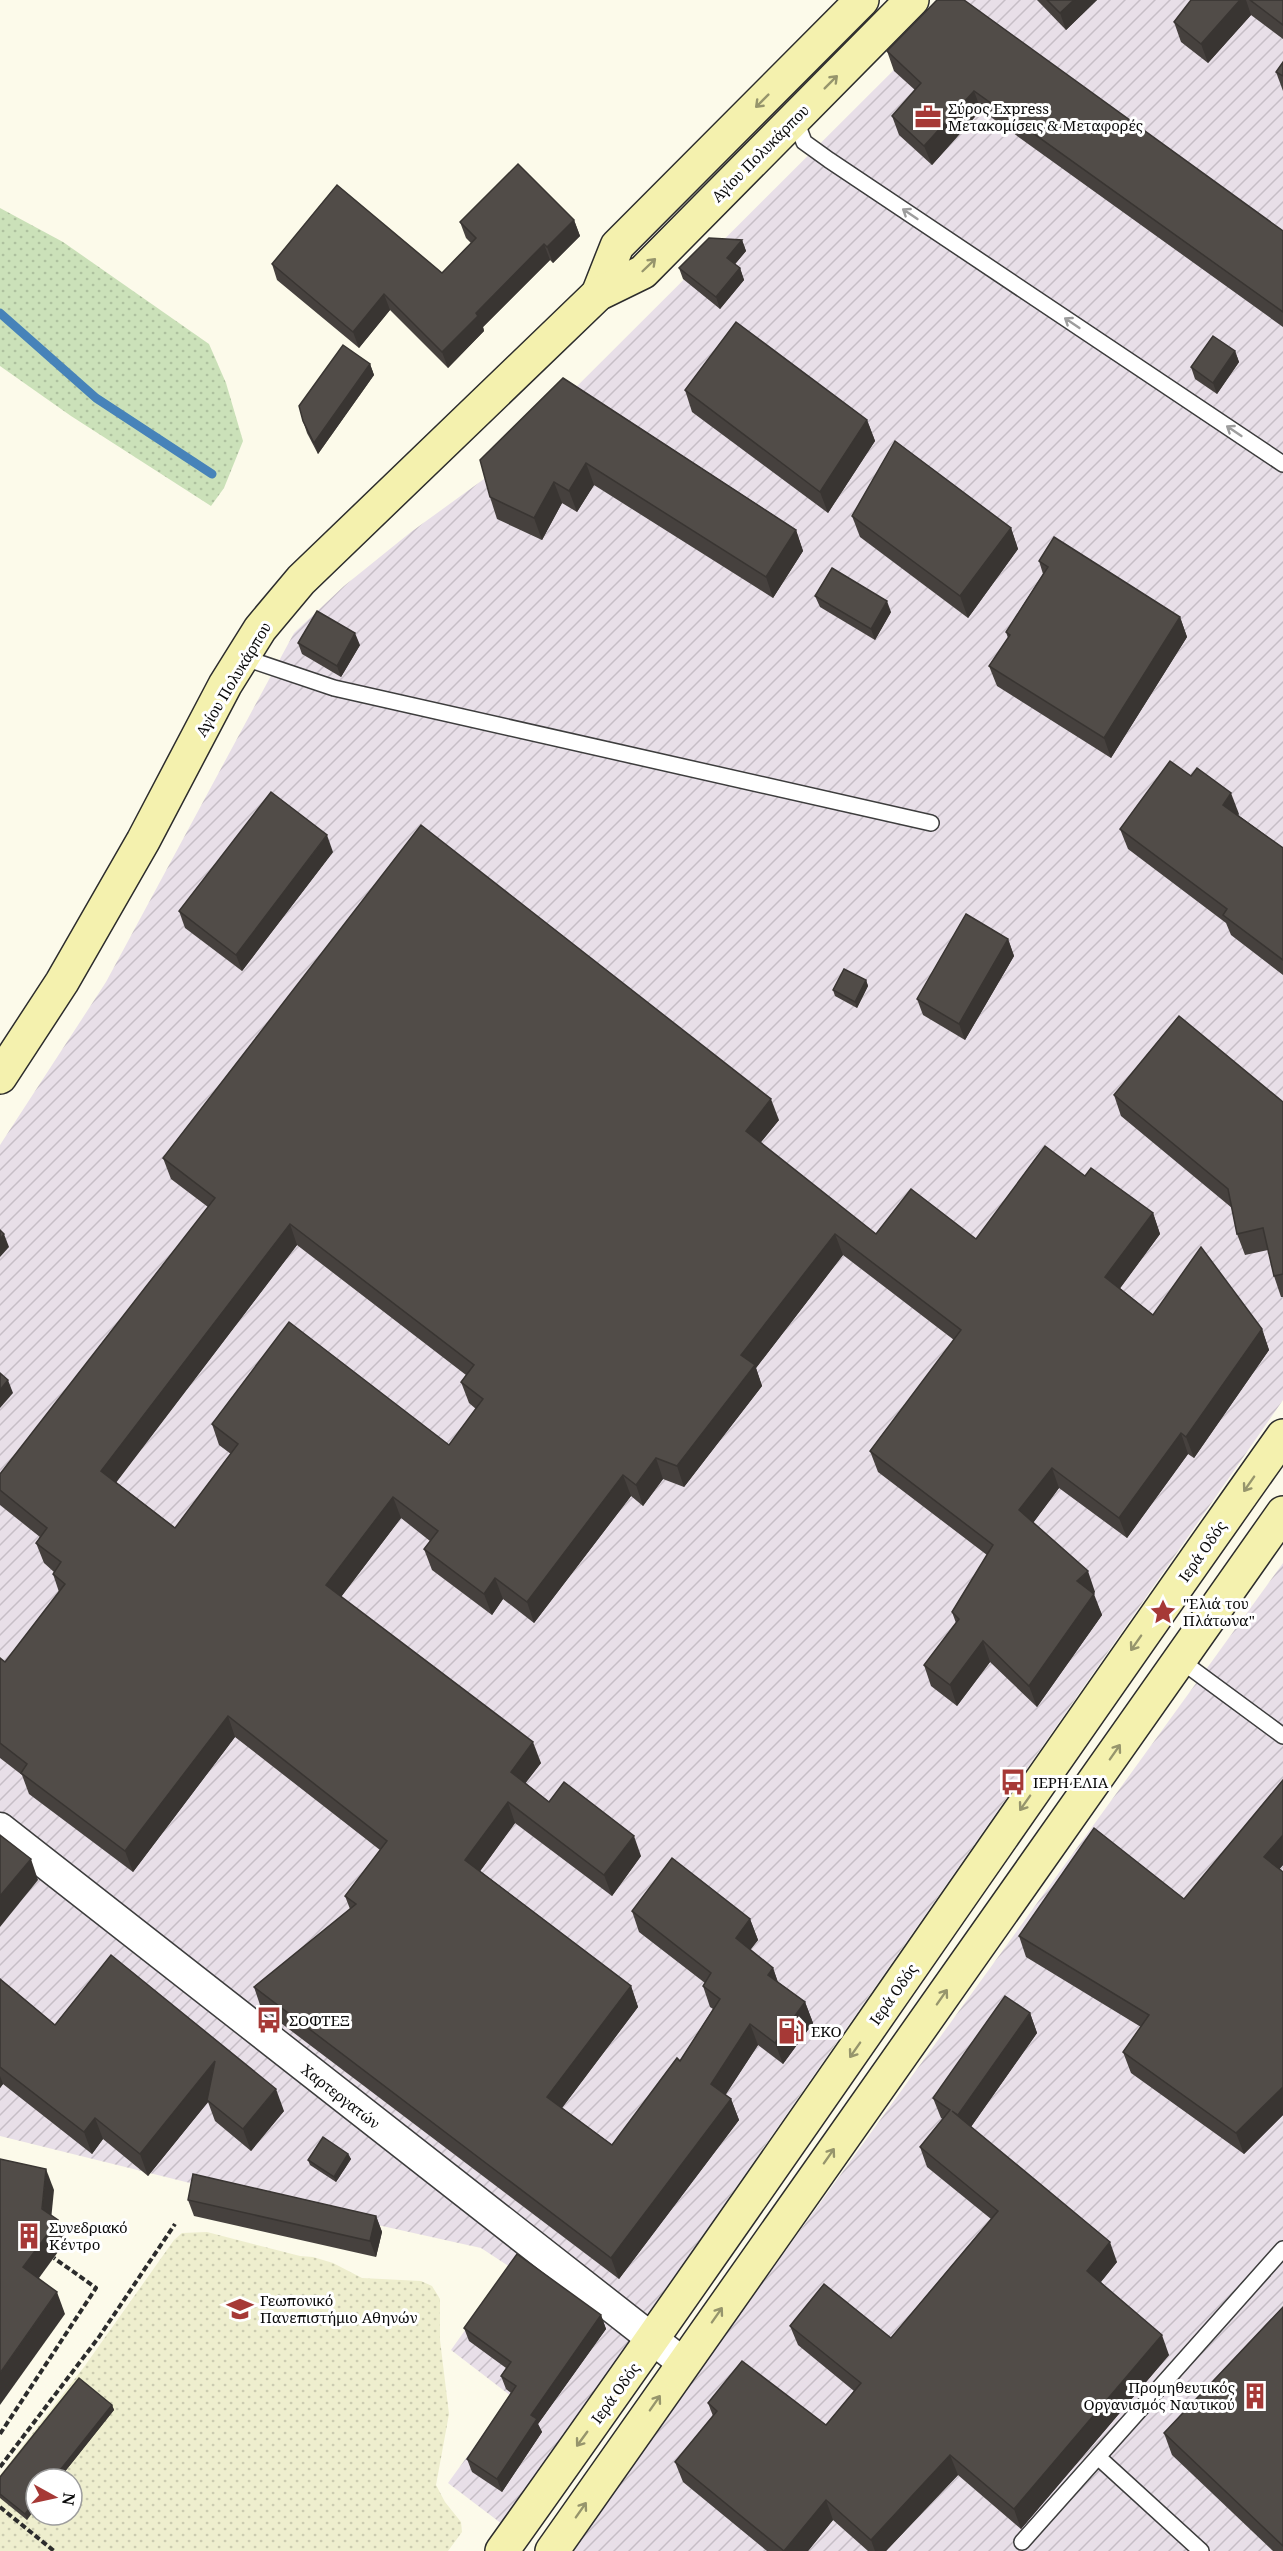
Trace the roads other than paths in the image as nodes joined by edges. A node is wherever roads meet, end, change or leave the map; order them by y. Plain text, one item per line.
1 (862, 0) edge
2 (912, 0) edge
3 (795, 118) junction
4 (598, 294) junction
5 (1283, 464) edge
6 (242, 657) junction
7 (931, 823) dead end
8 (0, 1077) edge
9 (1283, 1436) edge
10 (1283, 1513) edge
11 (1180, 1660) junction
12 (1283, 1736) edge
13 (0, 1828) edge
14 (1283, 2249) edge
15 (653, 2341) junction
16 (683, 2363) junction
17 (1098, 2457) junction
18 (1022, 2542) dead end
19 (502, 2551) edge
20 (552, 2551) edge
21 (1201, 2551) edge

1 -> 4 main road, Αγίου Πολυκάρπου
3 -> 2 main road, Αγίου Πολυκάρπου
4 -> 3 main road, Αγίου Πολυκάρπου
5 -> 3 lane
4 - 6 main road, Αγίου Πολυκάρπου
6 - 7 lane
6 - 8 main road, Αγίου Πολυκάρπου
9 -> 15 main road, Ιερά Οδός
10 - 11 main road
11 - 12 lane
16 -> 11 main road
13 - 15 street, Χαρτεργατών
14 - 17 lane
15 - 16 street, Χαρτεργατών
15 -> 19 main road, Ιερά Οδός
20 -> 16 main road
17 - 18 lane
17 - 21 lane

